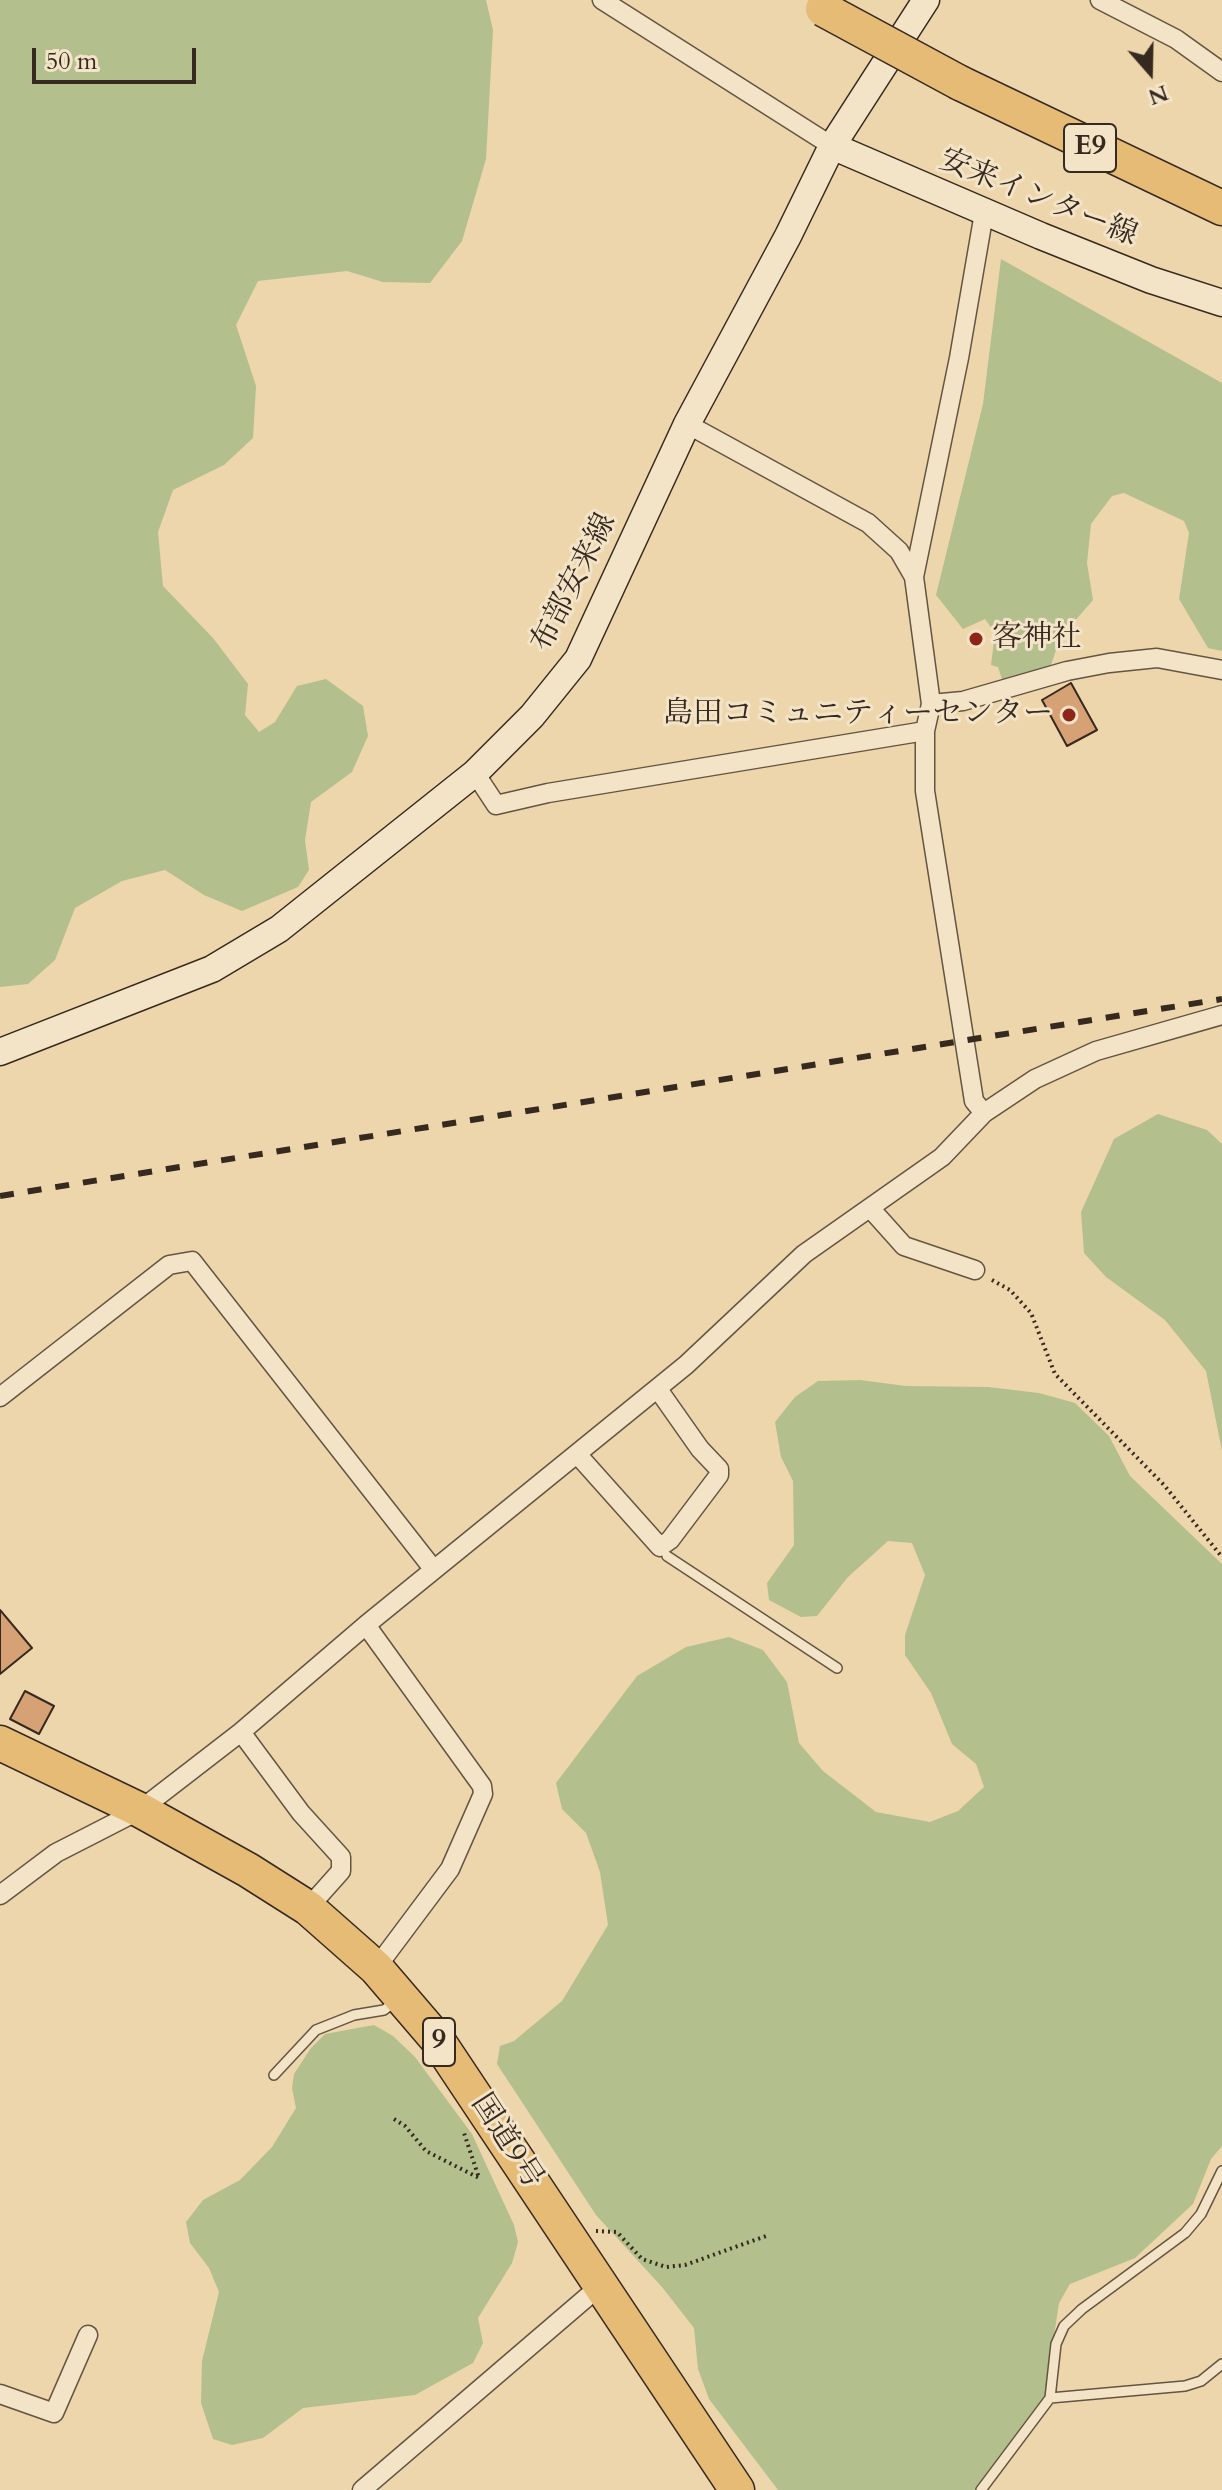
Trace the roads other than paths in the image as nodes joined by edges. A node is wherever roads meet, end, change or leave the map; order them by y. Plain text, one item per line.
1 (602, 0) edge
2 (926, 0) edge
3 (1100, 0) edge
4 (816, 5) edge
5 (1222, 72) edge
6 (832, 146) junction
7 (1222, 208) edge
8 (984, 213) junction
9 (1222, 303) edge
10 (687, 424) junction
11 (914, 577) junction
12 (1222, 670) edge
13 (931, 704) junction
14 (925, 731) junction
15 (475, 773) junction
16 (1222, 1015) edge
17 (0, 1052) edge
18 (984, 1113) junction
19 (870, 1208) junction
20 (975, 1270) road end
21 (662, 1395) dead end
22 (0, 1397) edge
23 (577, 1454) junction
24 (663, 1551) junction
25 (434, 1570) junction
26 (366, 1625) junction
27 (837, 1668) dead end
28 (241, 1732) junction
29 (0, 1743) edge
30 (140, 1810) junction
31 (0, 1895) edge
32 (308, 1908) junction
33 (376, 1968) junction
34 (402, 1997) junction
35 (274, 2075) dead end
36 (1222, 2171) edge
37 (600, 2286) junction
38 (88, 2335) dead end
39 (1222, 2364) edge
40 (0, 2394) edge
41 (1050, 2398) junction
42 (362, 2490) edge
43 (737, 2490) edge
44 (981, 2490) edge

1 - 6 street
2 - 6 main road, 布部安来線
3 - 5 street
4 - 7 highway, E9, bridge
6 - 8 main road, 安来インター線
6 - 10 main road, 布部安来線
8 - 9 main road, 安来インター線
8 - 11 street
10 - 11 street
10 - 15 main road, 布部安来線
11 - 13 street
12 - 13 street
13 - 14 street
14 - 15 street
14 - 18 street
15 - 17 main road, 布部安来線
16 - 18 street
18 - 19 street
19 - 20 street
19 - 23 street
21 - 24 street
22 - 25 street
23 - 24 street
23 - 25 street
24 - 27 lane
25 - 26 street
26 - 28 street
26 - 33 street
28 - 30 street
28 - 32 street
29 - 30 highway, 国道9号 / 9
30 - 31 street
30 - 32 highway, 国道9号 / 9
32 - 33 highway, 国道9号 / 9
33 - 34 highway, 国道9号 / 9
34 - 35 lane
34 - 37 highway, 国道9号 / 9
36 - 41 lane
37 - 42 street
37 - 43 highway, 国道9号 / 9
38 - 40 street
39 - 41 lane
41 - 44 lane

